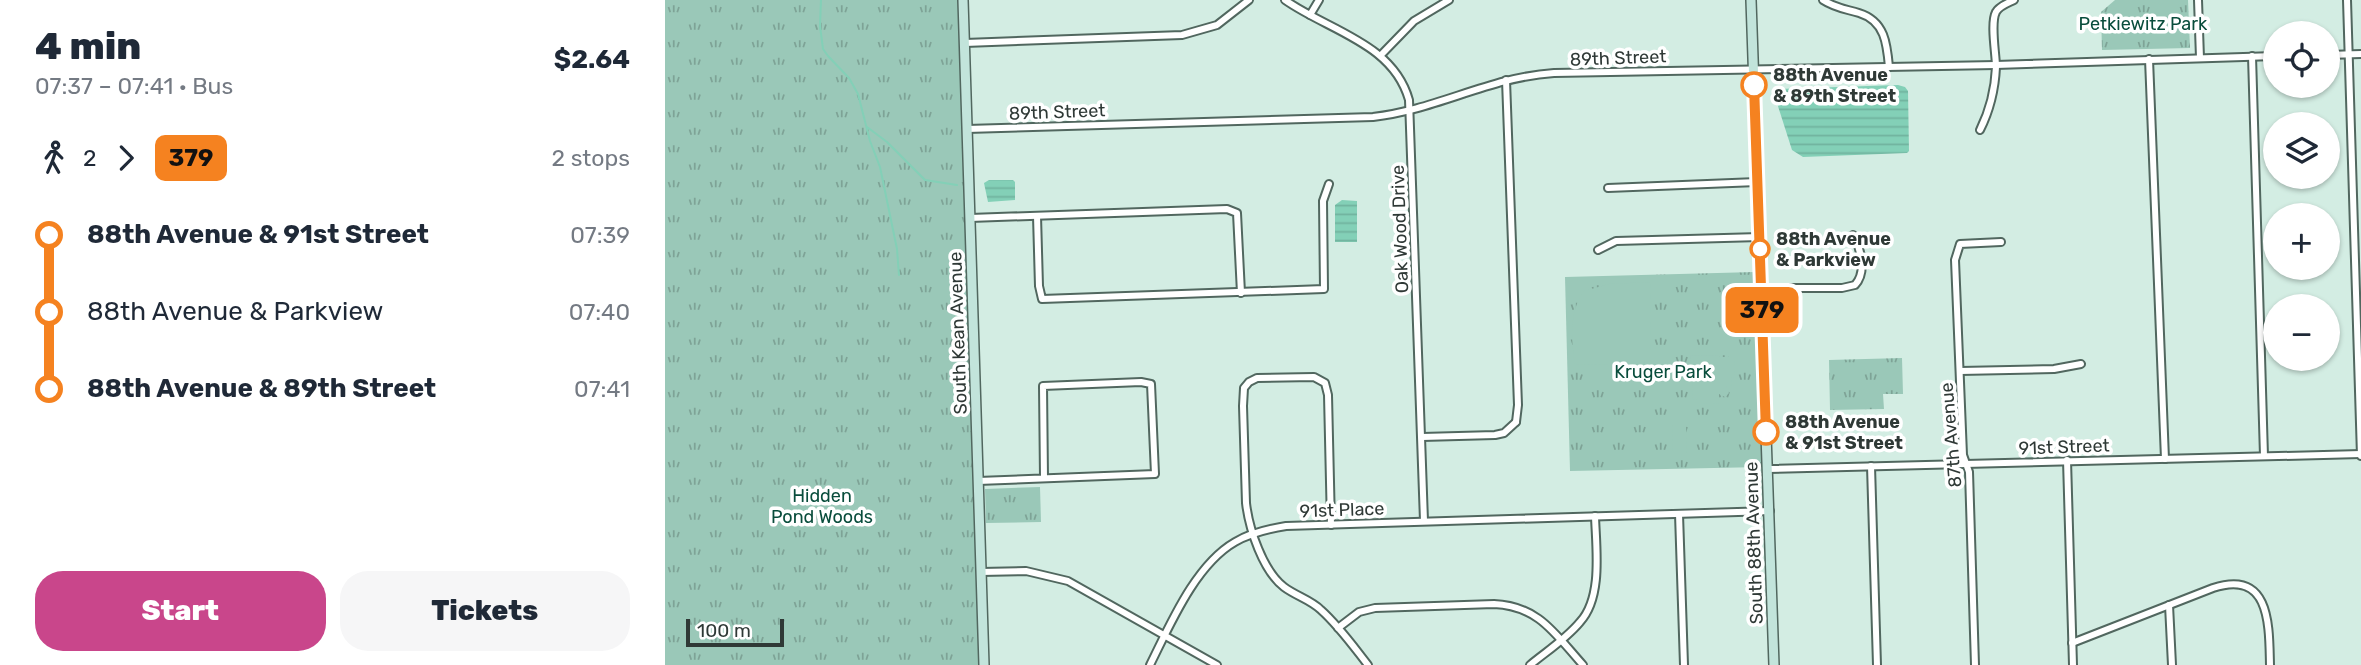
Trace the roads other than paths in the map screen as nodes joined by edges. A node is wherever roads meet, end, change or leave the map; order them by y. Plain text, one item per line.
1 (963, 0) edge
2 (1249, 0) edge
3 (1285, 0) edge
4 (1319, 0) edge
5 (1449, 0) edge
6 (1751, 0) edge
7 (1823, 0) edge
8 (2014, 0) edge
9 (2198, 0) edge
10 (2347, 0) edge
11 (1310, 15) junction
12 (965, 43) junction
13 (2361, 54) edge
14 (1381, 55) junction
15 (2340, 55) edge
16 (2349, 55) junction
17 (2252, 56) junction
18 (2263, 56) edge
19 (2200, 58) junction
20 (2149, 60) junction
21 (1996, 65) junction
22 (1889, 67) junction
23 (1753, 68) junction
24 (1506, 80) junction
25 (1409, 112) junction
26 (967, 129) junction
27 (1980, 130) dead end
28 (1758, 181) junction
29 (1329, 184) dead end
30 (1608, 188) dead end
31 (1037, 216) junction
32 (970, 218) junction
33 (1853, 235) dead end
34 (1759, 237) junction
35 (2001, 242) dead end
36 (1598, 250) dead end
37 (1761, 288) junction
38 (1241, 293) junction
39 (2081, 365) dead end
40 (1960, 371) junction
41 (1422, 437) junction
42 (2264, 456) junction
43 (2361, 456) edge
44 (2165, 458) junction
45 (2067, 460) junction
46 (1966, 464) junction
47 (1871, 466) junction
48 (1768, 469) junction
49 (1044, 478) junction
50 (978, 481) junction
51 (1770, 511) junction
52 (1679, 514) junction
53 (1595, 516) junction
54 (1424, 522) junction
55 (1331, 525) junction
56 (1254, 533) junction
57 (981, 572) junction
58 (2169, 605) junction
59 (1338, 628) junction
60 (1165, 635) junction
61 (1561, 640) junction
62 (2072, 643) junction
63 (984, 665) edge
64 (1150, 665) edge
65 (1217, 665) edge
66 (1368, 665) edge
67 (1530, 665) edge
68 (1583, 665) edge
69 (1684, 665) edge
70 (1774, 665) edge
71 (1877, 665) edge
72 (1975, 665) edge
73 (2073, 665) edge
74 (2172, 665) edge
75 (2270, 665) edge

1 - 12 street, South Kean Avenue
2 - 12 street
3 - 11 street, Oak Wood Drive
4 - 11 street
5 - 14 street
6 - 23 street, South 88th Avenue
7 - 22 street
8 - 21 street
9 - 19 street
10 - 16 street
11 - 14 street, Oak Wood Drive
12 - 26 street, South Kean Avenue
13 - 16 street
14 - 25 street, Oak Wood Drive
15 - 16 street
16 - 43 street
17 - 18 street, 89th Street
17 - 19 street, 89th Street
17 - 42 street
19 - 20 street, 89th Street
20 - 21 street, 89th Street
20 - 44 street
21 - 22 street, 89th Street
21 - 27 street
22 - 23 street, 89th Street
23 - 24 street, 89th Street
23 - 28 street, South 88th Avenue
24 - 25 street, 89th Street
24 - 41 street
25 - 26 street, 89th Street
25 - 41 street, Oak Wood Drive
26 - 32 street, South Kean Avenue
28 - 30 street
28 - 34 street, South 88th Avenue
29 - 38 street
31 - 32 street
31 - 38 street
31 - 38 street
32 - 50 street, South Kean Avenue
33 - 37 street
34 - 36 street
34 - 37 street, South 88th Avenue
35 - 40 street, 87th Avenue
37 - 48 street, South 88th Avenue
39 - 40 street
40 - 46 street, 87th Avenue
41 - 54 street, Oak Wood Drive
42 - 43 street, 91st Street
42 - 44 street, 91st Street
44 - 45 street, 91st Street
45 - 46 street, 91st Street
45 - 62 street
46 - 47 street, 91st Street
46 - 72 street, 87th Avenue
47 - 48 street, 91st Street
47 - 71 street
48 - 51 street, South 88th Avenue
49 - 49 street
49 - 50 street
50 - 57 street, South Kean Avenue
51 - 52 street, 91st Place
51 - 70 street, South 88th Avenue
52 - 53 street, 91st Place
52 - 69 street
53 - 54 street, 91st Place
53 - 61 street
54 - 55 street, 91st Place
55 - 56 street, 91st Place
55 - 56 street
56 - 59 street
56 - 60 street, 91st Place
57 - 60 street
57 - 63 street, South Kean Avenue
58 - 62 street
58 - 74 street
58 - 75 street
59 - 61 street
59 - 66 street
60 - 64 street, 91st Place
60 - 65 street
61 - 67 street
61 - 68 street
62 - 73 street

